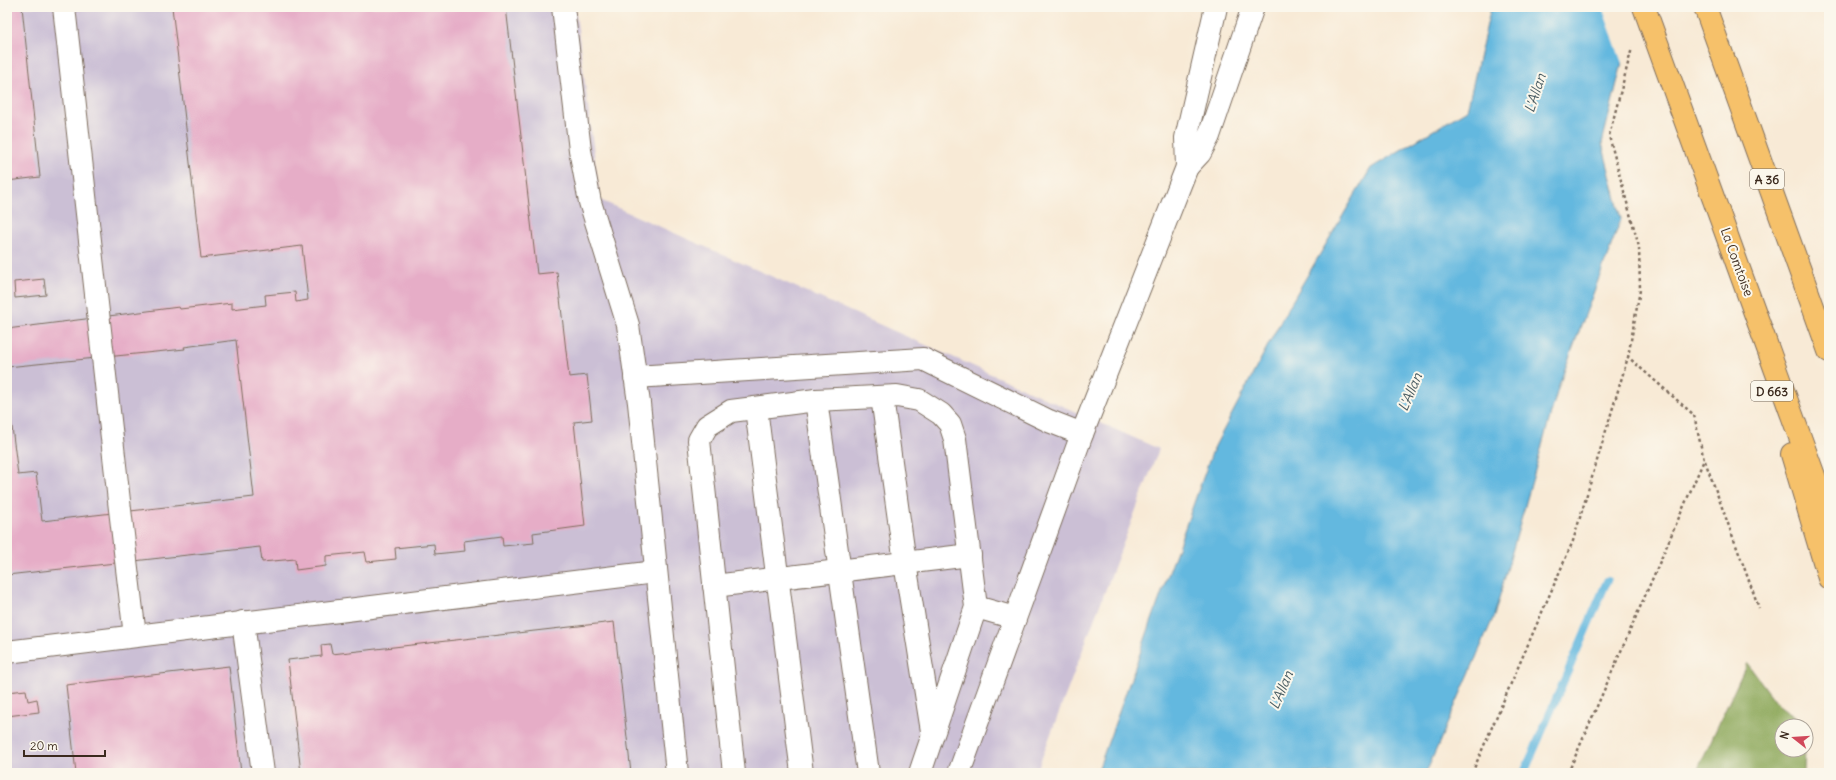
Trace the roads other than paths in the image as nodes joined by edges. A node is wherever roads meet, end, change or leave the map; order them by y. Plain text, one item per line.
1 (64, 7) edge
2 (563, 7) edge
3 (1216, 7) edge
4 (1253, 7) edge
5 (1644, 7) edge
6 (1705, 7) edge
7 (1187, 167) junction
8 (1716, 204) junction
9 (1829, 351) edge
10 (635, 377) junction
11 (882, 397) junction
12 (816, 400) junction
13 (756, 408) junction
14 (1082, 434) junction
15 (1829, 517) edge
16 (970, 555) junction
17 (905, 563) junction
18 (839, 571) junction
19 (655, 572) junction
20 (778, 578) junction
21 (1829, 578) edge
22 (714, 586) junction
23 (976, 607) junction
24 (1015, 618) junction
25 (243, 622) junction
26 (135, 636) junction
27 (7, 652) edge
28 (933, 734) junction
29 (263, 773) edge
30 (677, 773) edge
31 (734, 773) edge
32 (802, 773) edge
33 (868, 773) edge
34 (920, 773) edge
35 (959, 773) edge

1 - 26 lane
2 - 10 lane
3 - 7 lane
4 - 7 lane
5 - 8 highway, La Comtoise
6 - 9 highway, A 36
7 - 14 lane
8 - 15 highway, La Comtoise
8 - 21 highway, D 663
10 - 14 lane
10 - 19 lane
11 - 12 lane
11 - 16 lane
11 - 17 lane
12 - 13 lane
12 - 18 lane
13 - 20 lane
13 - 22 lane
14 - 24 lane
16 - 17 lane
16 - 23 lane
17 - 18 lane
17 - 28 lane
18 - 20 lane
18 - 33 lane
19 - 25 lane
19 - 30 lane
20 - 22 lane
20 - 32 lane
22 - 31 lane
23 - 24 lane
23 - 28 lane
24 - 35 lane
25 - 26 lane
25 - 29 lane
26 - 27 lane
28 - 34 lane

